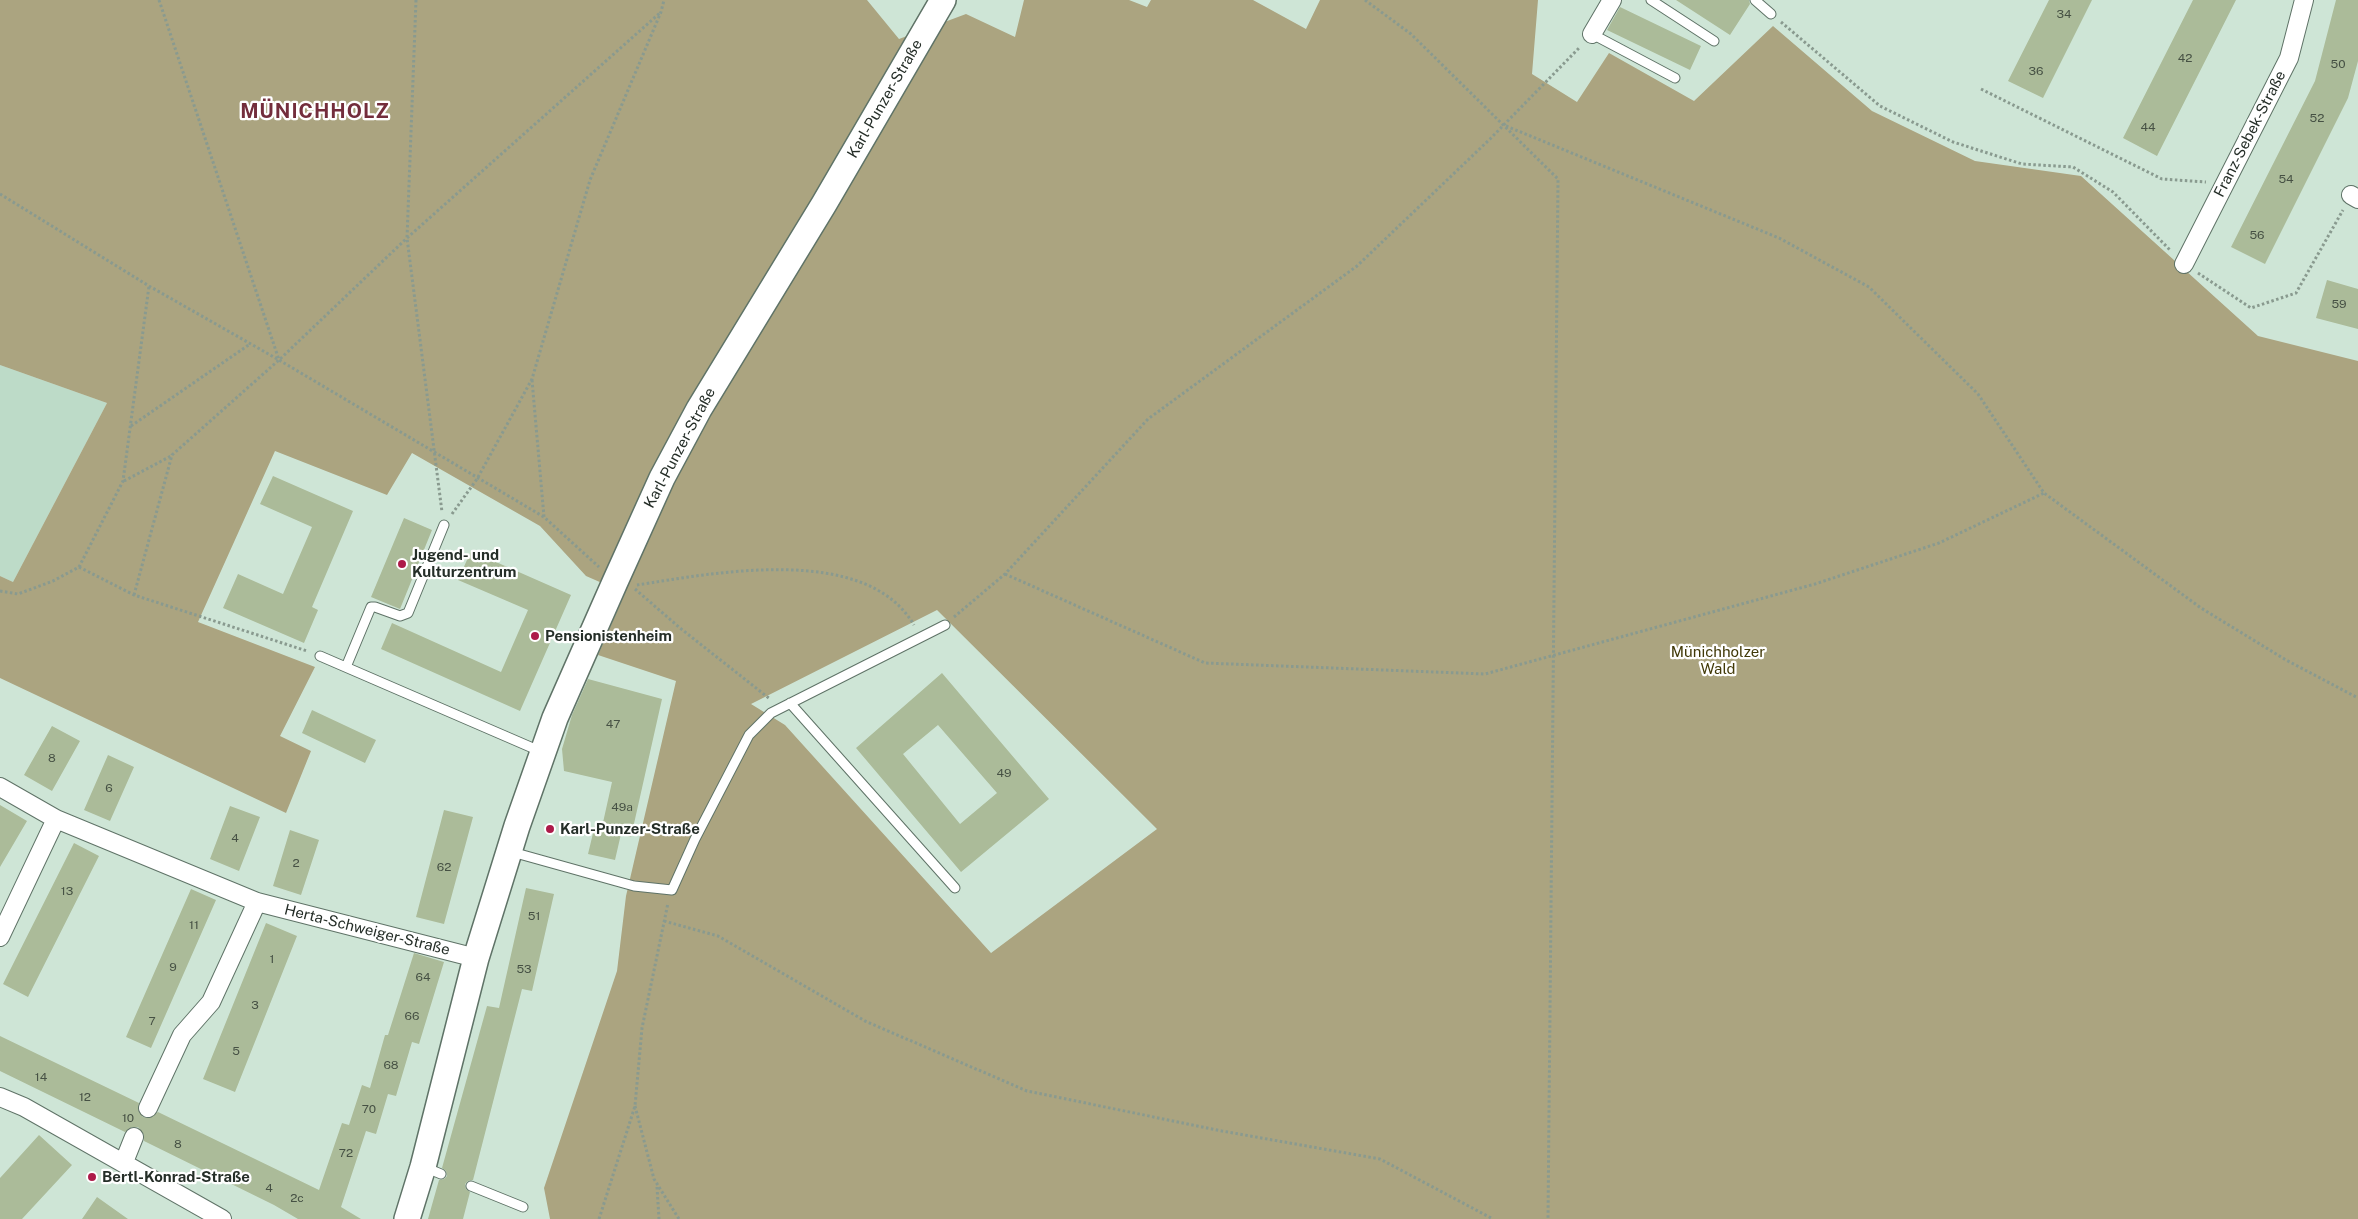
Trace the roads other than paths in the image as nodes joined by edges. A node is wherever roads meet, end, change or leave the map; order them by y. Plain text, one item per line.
1 (943, 0) edge
2 (1612, 0) edge
3 (1651, 0) edge
4 (1755, 0) edge
5 (2304, 0) edge
6 (1771, 14) road end
7 (1592, 34) joint
8 (1714, 41) dead end
9 (1675, 78) dead end
10 (2184, 264) road end
11 (444, 525) road end
12 (945, 625) road end
13 (320, 656) road end
14 (346, 667) junction
15 (790, 702) junction
16 (542, 752) junction
17 (0, 787) edge
18 (56, 819) junction
19 (509, 851) junction
20 (955, 888) dead end
21 (257, 902) junction
22 (0, 938) edge
23 (476, 958) junction
24 (0, 1097) edge
25 (148, 1108) dead end
26 (134, 1137) dead end
27 (124, 1162) junction
28 (471, 1186) dead end
29 (523, 1207) dead end
30 (222, 1219) edge
31 (407, 1219) edge

1 - 16 street, Karl-Punzer-Straße
2 - 7 street
3 - 8 lane
4 - 6 lane
5 - 10 street, Franz-Sebek-Straße
7 - 9 lane
11 - 14 lane
12 - 15 lane
13 - 14 lane
14 - 16 lane
15 - 19 lane
15 - 20 lane
16 - 19 street, Karl-Punzer-Straße
17 - 18 street, Herta-Schweiger-Straße
18 - 21 street, Herta-Schweiger-Straße
18 - 22 street
19 - 23 street, Karl-Punzer-Straße
21 - 23 street, Herta-Schweiger-Straße
21 - 25 street
23 - 31 street, Karl-Punzer-Straße
24 - 27 street
26 - 27 street
27 - 30 street
28 - 29 lane

